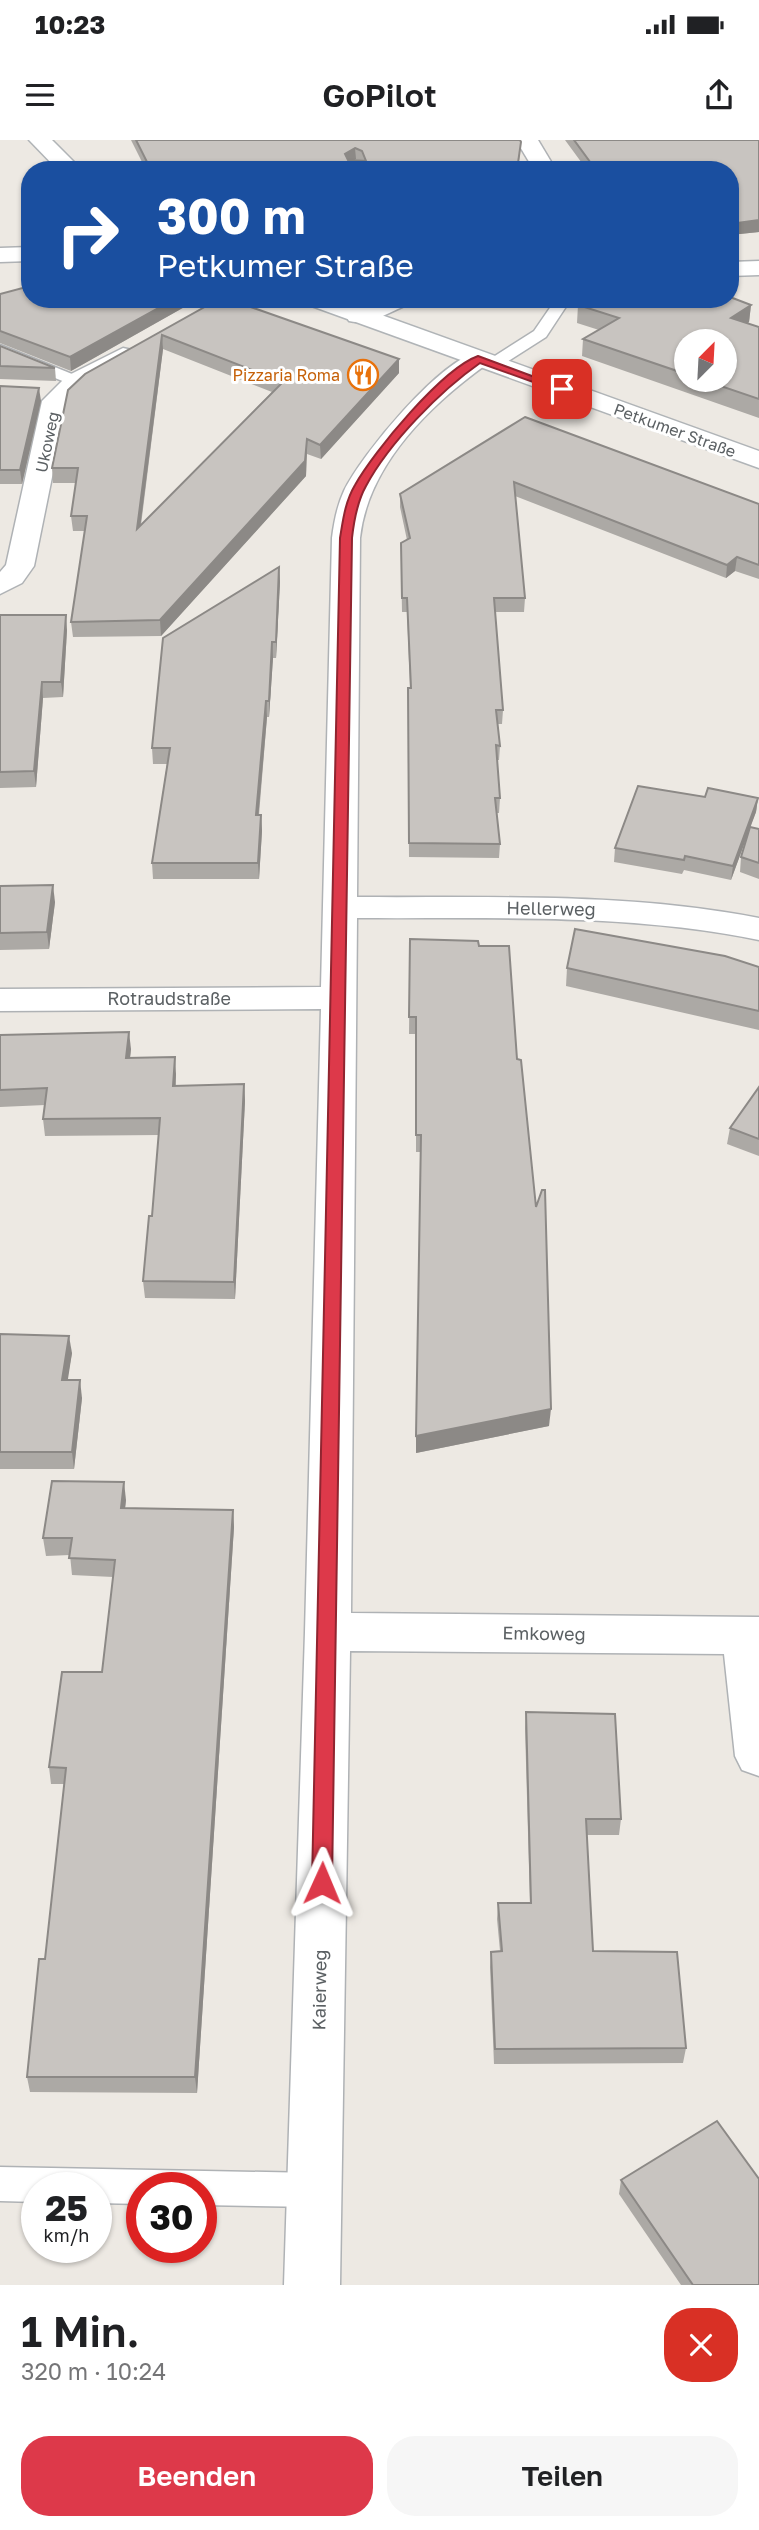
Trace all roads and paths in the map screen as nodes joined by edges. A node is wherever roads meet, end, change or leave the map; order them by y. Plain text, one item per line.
1 (40, 140) edge
2 (527, 140) edge
3 (62, 161) edge
4 (540, 161) edge
5 (21, 254) edge
6 (0, 255) edge
7 (759, 268) edge
8 (739, 269) edge
9 (337, 308) edge
10 (378, 308) edge
11 (559, 308) edge
12 (358, 316) junction
13 (150, 340) edge
14 (0, 350) edge
15 (486, 361) junction
16 (69, 386) junction
17 (31, 389) edge
18 (759, 460) edge
19 (0, 585) edge
20 (341, 907) junction
21 (759, 929) edge
22 (339, 998) junction
23 (0, 1000) edge
24 (328, 1632) junction
25 (752, 1636) edge
26 (759, 1756) edge
27 (0, 2184) edge
28 (315, 2190) junction
29 (312, 2285) edge

1 - 3 street
2 - 4 street
5 - 6 street
7 - 8 street
9 - 12 street, Petkumer Straße
10 - 12 street
11 - 15 lane
12 - 15 street, Petkumer Straße
13 - 16 street
14 - 16 lane
15 - 18 street, Petkumer Straße
15 - 20 street, Kaierweg
16 - 17 street
16 - 19 street, Ukoweg
20 - 21 street, Hellerweg
20 - 22 street, Kaierweg
22 - 23 street, Rotraudstraße
22 - 24 street, Kaierweg
24 - 25 street, Emkoweg
24 - 28 street, Kaierweg
25 - 26 street
27 - 28 lane
28 - 29 street, Kaierweg

